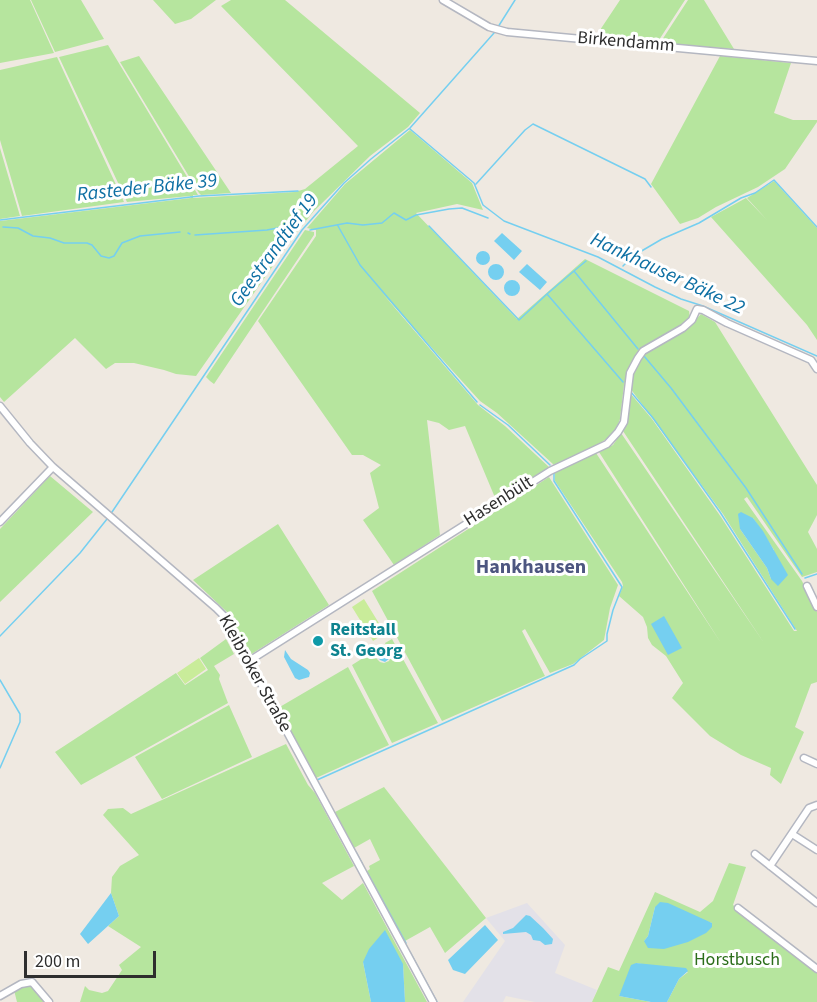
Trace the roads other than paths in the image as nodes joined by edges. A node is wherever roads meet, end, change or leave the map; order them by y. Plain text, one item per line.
1 (443, 0) edge
2 (817, 61) edge
3 (817, 369) edge
4 (0, 406) edge
5 (53, 468) junction
6 (0, 522) edge
7 (807, 586) dead end
8 (817, 607) edge
9 (249, 661) junction
10 (804, 758) dead end
11 (817, 764) edge
12 (817, 805) edge
13 (792, 834) junction
14 (817, 850) edge
15 (755, 854) dead end
16 (770, 866) junction
17 (817, 903) edge
18 (738, 908) dead end
19 (817, 969) edge
20 (0, 996) edge
21 (49, 1002) edge
22 (433, 1002) edge

1 - 2 street, Birkendamm
3 - 9 street, Hasenbült
4 - 5 street, Kleibroker Straße
5 - 6 street
5 - 9 street, Kleibroker Straße
7 - 8 street
9 - 22 street, Kleibroker Straße
10 - 11 street
12 - 13 street
13 - 14 street
13 - 16 street
15 - 16 street
16 - 17 street
18 - 19 street
20 - 21 street

